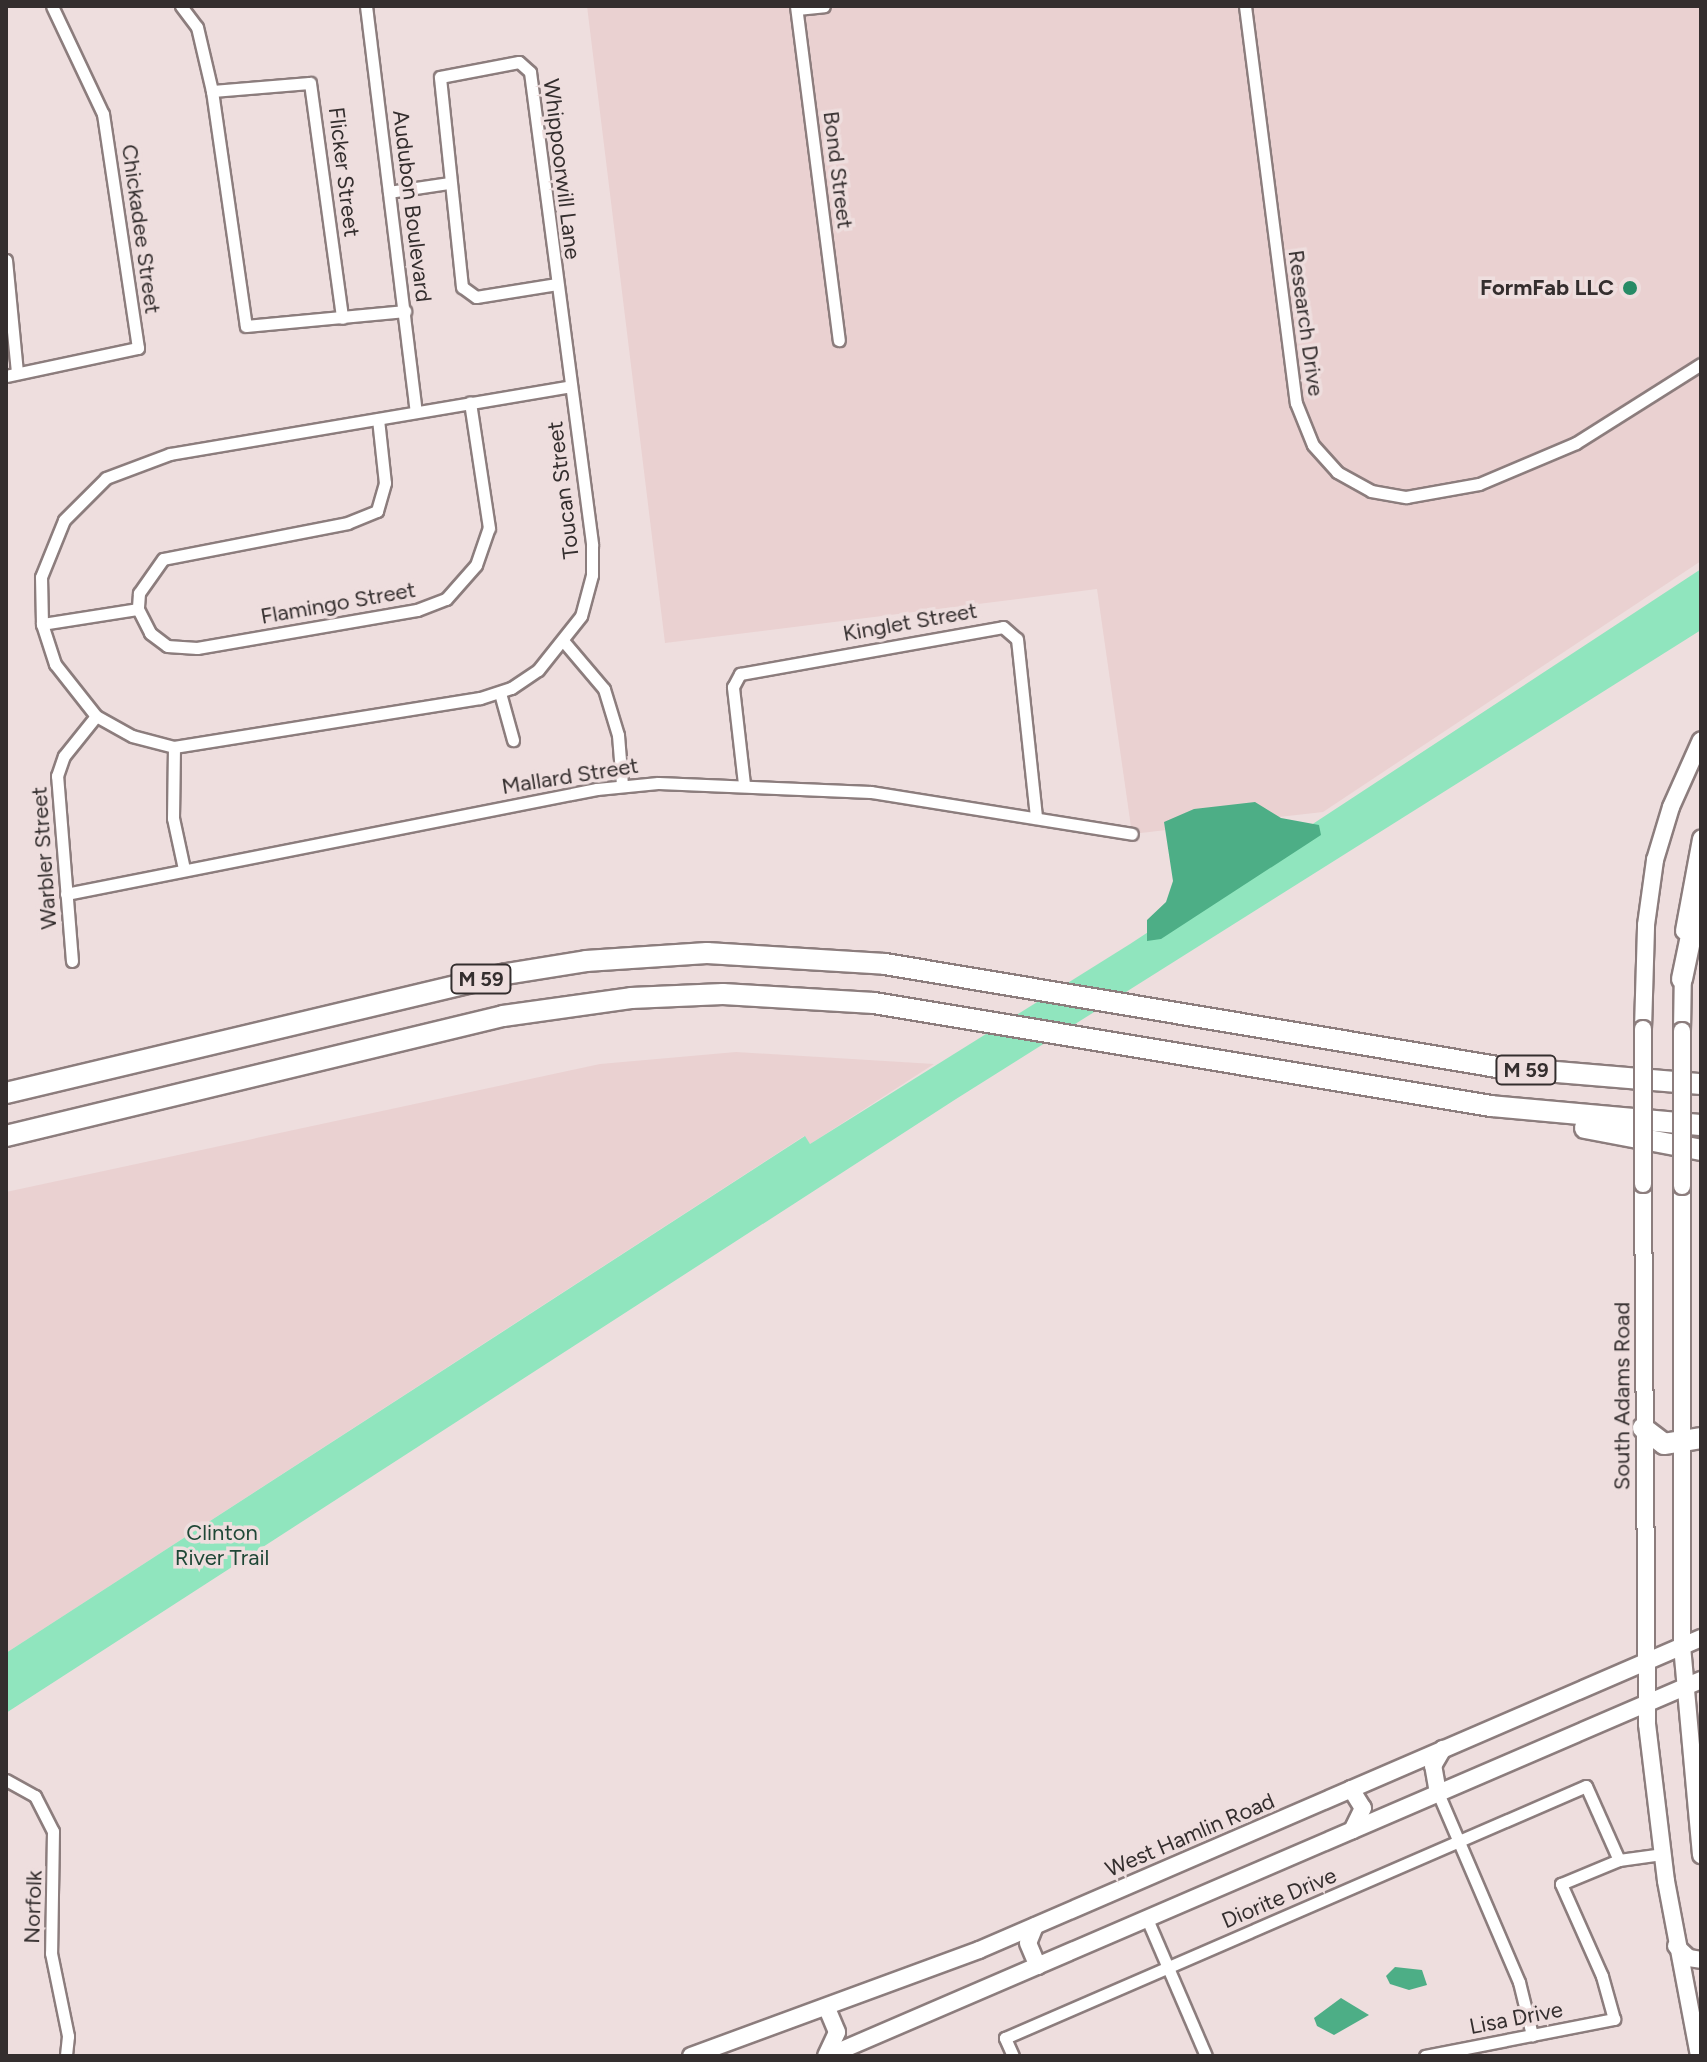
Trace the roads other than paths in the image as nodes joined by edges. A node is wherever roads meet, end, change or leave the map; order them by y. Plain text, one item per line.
1 (52, 6) edge
2 (181, 6) edge
3 (366, 6) edge
4 (824, 6) edge
5 (1245, 6) edge
6 (797, 8) edge
7 (212, 91) junction
8 (449, 183) junction
9 (389, 192) junction
10 (6, 260) edge
11 (557, 284) junction
12 (405, 311) junction
13 (342, 318) junction
14 (839, 340) dead end
15 (1701, 364) edge
16 (12, 374) edge
17 (570, 386) junction
18 (470, 402) junction
19 (416, 411) junction
20 (378, 419) junction
21 (138, 609) junction
22 (42, 624) junction
23 (565, 643) junction
24 (500, 693) junction
25 (96, 716) junction
26 (513, 740) dead end
27 (1701, 740) edge
28 (174, 747) junction
29 (744, 784) junction
30 (622, 785) junction
31 (1036, 818) junction
32 (1132, 834) dead end
33 (1701, 839) edge
34 (184, 869) junction
35 (1701, 888) edge
36 (66, 894) junction
37 (72, 961) dead end
38 (1682, 979) junction
39 (1701, 1084) edge
40 (6, 1093) edge
41 (1491, 1106) junction
42 (1701, 1125) edge
43 (6, 1136) edge
44 (1701, 1150) edge
45 (1643, 1428) junction
46 (1692, 1441) edge
47 (1701, 1638) edge
48 (1682, 1646) junction
49 (1644, 1663) junction
50 (1701, 1680) edge
51 (1684, 1687) junction
52 (1646, 1703) junction
53 (1444, 1748) junction
54 (6, 1780) edge
55 (1351, 1789) junction
56 (1438, 1793) junction
57 (1352, 1831) junction
58 (1459, 1841) junction
59 (1662, 1854) junction
60 (1701, 1855) edge
61 (1619, 1860) junction
62 (1147, 1919) junction
63 (1035, 1926) junction
64 (1676, 1946) junction
65 (1701, 1960) edge
66 (1038, 1966) junction
67 (1168, 1967) junction
68 (827, 2009) junction
69 (1532, 2035) junction
70 (66, 2056) edge
71 (691, 2056) edge
72 (827, 2056) edge
73 (1013, 2056) edge
74 (1206, 2056) edge
75 (1425, 2056) edge
76 (1699, 2056) edge

1 - 16 street, Chickadee Street
2 - 7 street
3 - 9 street, Audubon Boulevard
4 - 6 street
5 - 15 street, Research Drive
6 - 14 street, Bond Street
7 - 13 street
7 - 13 street, Flicker Street
8 - 9 street
8 - 11 street, Whippoorwill Lane
8 - 11 street, Whippoorwill Lane
9 - 12 street, Audubon Boulevard
10 - 16 street
11 - 17 street, Whippoorwill Lane
12 - 13 street
12 - 19 street, Audubon Boulevard
17 - 18 street, Toucan Street
17 - 23 street, Toucan Street
18 - 19 street, Toucan Street
18 - 21 street, Flamingo Street
19 - 20 street, Toucan Street
20 - 21 street
20 - 22 street, Toucan Street
21 - 22 street
22 - 25 street, Toucan Street
23 - 24 street, Toucan Street
23 - 30 street
24 - 26 street
24 - 28 street, Toucan Street
25 - 28 street, Toucan Street
25 - 36 street, Warbler Street
27 - 45 main road, South Adams Road, bridge
28 - 34 street
29 - 30 street, Mallard Street
29 - 31 street, Mallard Street
29 - 31 street, Kinglet Street
30 - 34 street, Mallard Street
31 - 32 street, Mallard Street
33 - 38 main road
34 - 36 street, Mallard Street
35 - 38 highway
36 - 37 street, Warbler Street
38 - 46 main road, bridge
39 - 40 highway, M 59
41 - 42 highway, M 59
41 - 43 highway, M 59
41 - 44 highway
45 - 46 highway
45 - 49 main road, South Adams Road
46 - 48 main road
47 - 48 main road, West Hamlin Road
48 - 49 main road, West Hamlin Road
48 - 51 main road
49 - 52 main road, South Adams Road
49 - 53 main road, West Hamlin Road
50 - 51 main road
51 - 52 main road
51 - 60 main road
52 - 56 main road
52 - 59 main road, South Adams Road
53 - 55 main road, West Hamlin Road
53 - 56 main road
54 - 70 street, Norfolk
55 - 57 main road
55 - 63 main road, West Hamlin Road
56 - 57 main road
56 - 58 street
57 - 62 main road
58 - 61 street, Diorite Drive
58 - 67 street, Diorite Drive
58 - 69 street
59 - 61 street
59 - 64 main road, South Adams Road
61 - 69 street, Lisa Drive
62 - 66 main road
62 - 67 street
63 - 66 main road
63 - 68 main road, West Hamlin Road
64 - 65 main road
64 - 76 main road, South Adams Road
66 - 72 main road
67 - 73 street, Diorite Drive
67 - 74 street
68 - 71 main road, West Hamlin Road
68 - 72 main road
69 - 75 street, Lisa Drive

